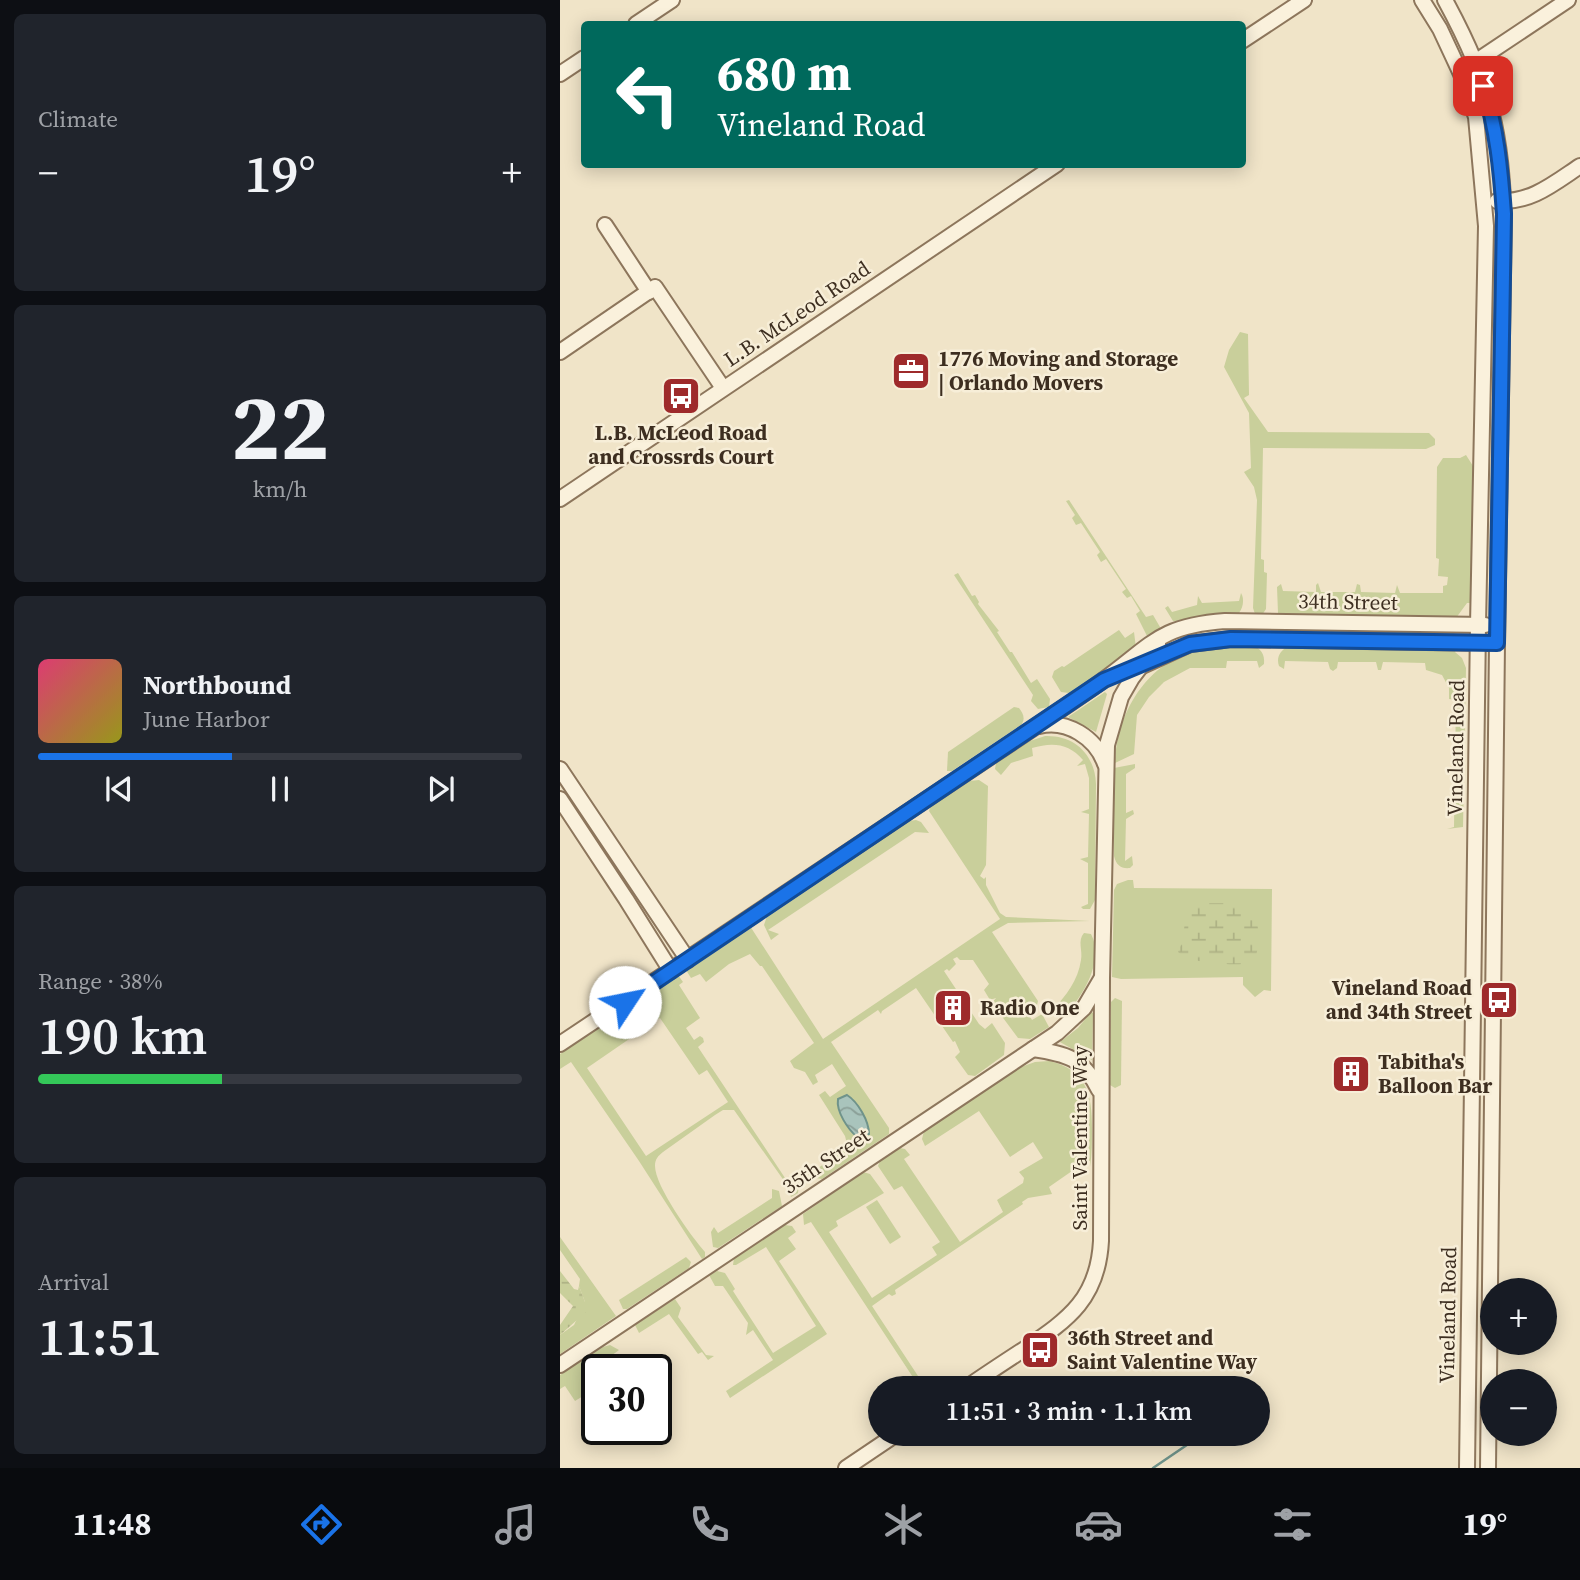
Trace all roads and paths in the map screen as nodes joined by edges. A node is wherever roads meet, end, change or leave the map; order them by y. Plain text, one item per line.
1 (672, 0) edge
2 (1304, 0) edge
3 (1422, 0) edge
4 (1445, 0) edge
5 (1568, 0) edge
6 (640, 21) edge
7 (1246, 38) edge
8 (581, 60) edge
9 (1475, 62) junction
10 (560, 74) edge
11 (1580, 166) edge
12 (1051, 168) edge
13 (1484, 200) junction
14 (1503, 201) junction
15 (605, 225) dead end
16 (649, 292) junction
17 (560, 352) edge
18 (723, 388) junction
19 (560, 499) edge
20 (1197, 623) junction
21 (1478, 625) junction
22 (1497, 626) junction
23 (1478, 642) junction
24 (1497, 643) junction
25 (1167, 655) junction
26 (1140, 666) junction
27 (1104, 680) junction
28 (1121, 697) joint
29 (1111, 726) junction
30 (1035, 727) junction
31 (1105, 766) junction
32 (560, 769) edge
33 (560, 787) edge
34 (575, 792) junction
35 (560, 799) edge
36 (1494, 839) junction
37 (1476, 840) junction
38 (1474, 955) junction
39 (1493, 955) junction
40 (688, 960) junction
41 (671, 971) junction
42 (1102, 978) junction
43 (560, 1044) edge
44 (1033, 1049) junction
45 (1101, 1094) junction
46 (1492, 1120) junction
47 (1471, 1122) junction
48 (560, 1364) edge
49 (984, 1376) edge
50 (879, 1446) edge
51 (846, 1468) edge
52 (1467, 1468) edge
53 (1488, 1468) edge

1 - 6 street
2 - 7 street
3 - 13 street, Vineland Road
4 - 9 street, Vineland Road
5 - 9 street
8 - 10 street
9 - 14 street, Vineland Road
11 - 14 street
12 - 18 street, L.B. McLeod Road
13 - 14 street
13 - 21 street, Vineland Road
14 - 22 street, Vineland Road
15 - 16 street
16 - 17 street
16 - 18 street
18 - 19 street, L.B. McLeod Road
20 - 21 street, 34th Street
20 - 26 street, 34th Street
20 - 27 street, 34th Street
21 - 22 street, 34th Street
21 - 23 street, Vineland Road
22 - 24 street, Vineland Road
23 - 24 street, 34th Street
23 - 25 street, 34th Street
23 - 37 street, Vineland Road
24 - 36 street, Vineland Road
25 - 26 street, 34th Street
25 - 29 street, Saint Valentine Way
26 - 27 street, 34th Street
26 - 28 street, 34th Street
27 - 30 street, 34th Street
28 - 29 street, Saint Valentine Way
29 - 31 street, Saint Valentine Way
30 - 31 street
30 - 40 street, 34th Street
31 - 42 street, Saint Valentine Way
32 - 34 street
33 - 34 street
34 - 40 street
35 - 41 street
36 - 37 street
36 - 39 street, Vineland Road
37 - 38 street, Vineland Road
38 - 39 street
38 - 47 street, Vineland Road
39 - 46 street, Vineland Road
40 - 41 street, 34th Street
41 - 43 street, 34th Street
42 - 44 street, 35th Street
42 - 45 street, Saint Valentine Way
44 - 45 street
44 - 48 street, 35th Street
45 - 49 street, Saint Valentine Way
46 - 47 street
46 - 53 street, Vineland Road
47 - 52 street, Vineland Road
50 - 51 street

